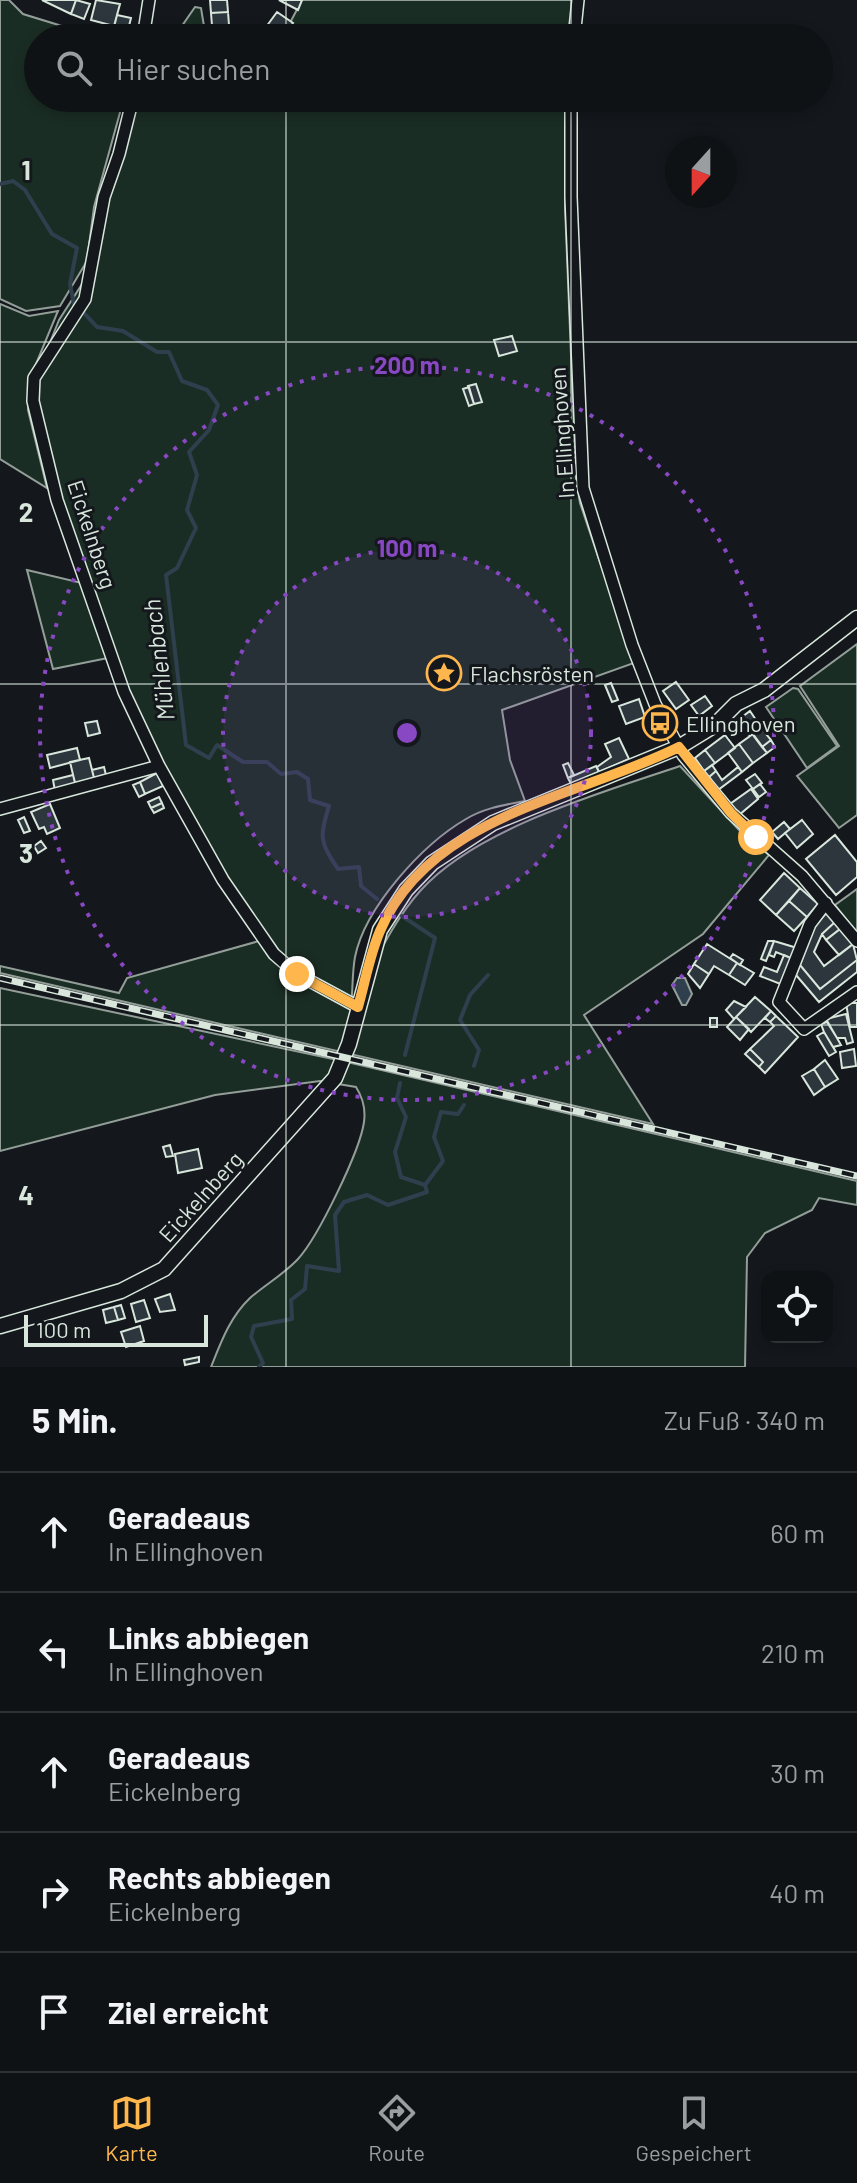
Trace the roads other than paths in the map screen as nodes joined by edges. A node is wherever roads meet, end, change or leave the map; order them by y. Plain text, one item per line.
1 (149, 0) edge
2 (578, 0) edge
3 (145, 24) edge
4 (575, 24) edge
5 (129, 112) edge
6 (571, 112) edge
7 (857, 618) edge
8 (679, 747) junction
9 (159, 766) junction
10 (0, 809) edge
11 (826, 903) junction
12 (857, 941) edge
13 (857, 992) edge
14 (358, 1007) junction
15 (0, 1326) edge

1 - 3 street
2 - 4 street
5 - 9 street, Eickelnberg
6 - 8 street, In Ellinghoven
7 - 8 street
8 - 11 street, In Ellinghoven
8 - 14 street, Eickelnberg
9 - 10 street
9 - 14 street, Eickelnberg
11 - 12 street, In Ellinghoven
11 - 13 street
14 - 15 street, Eickelnberg

